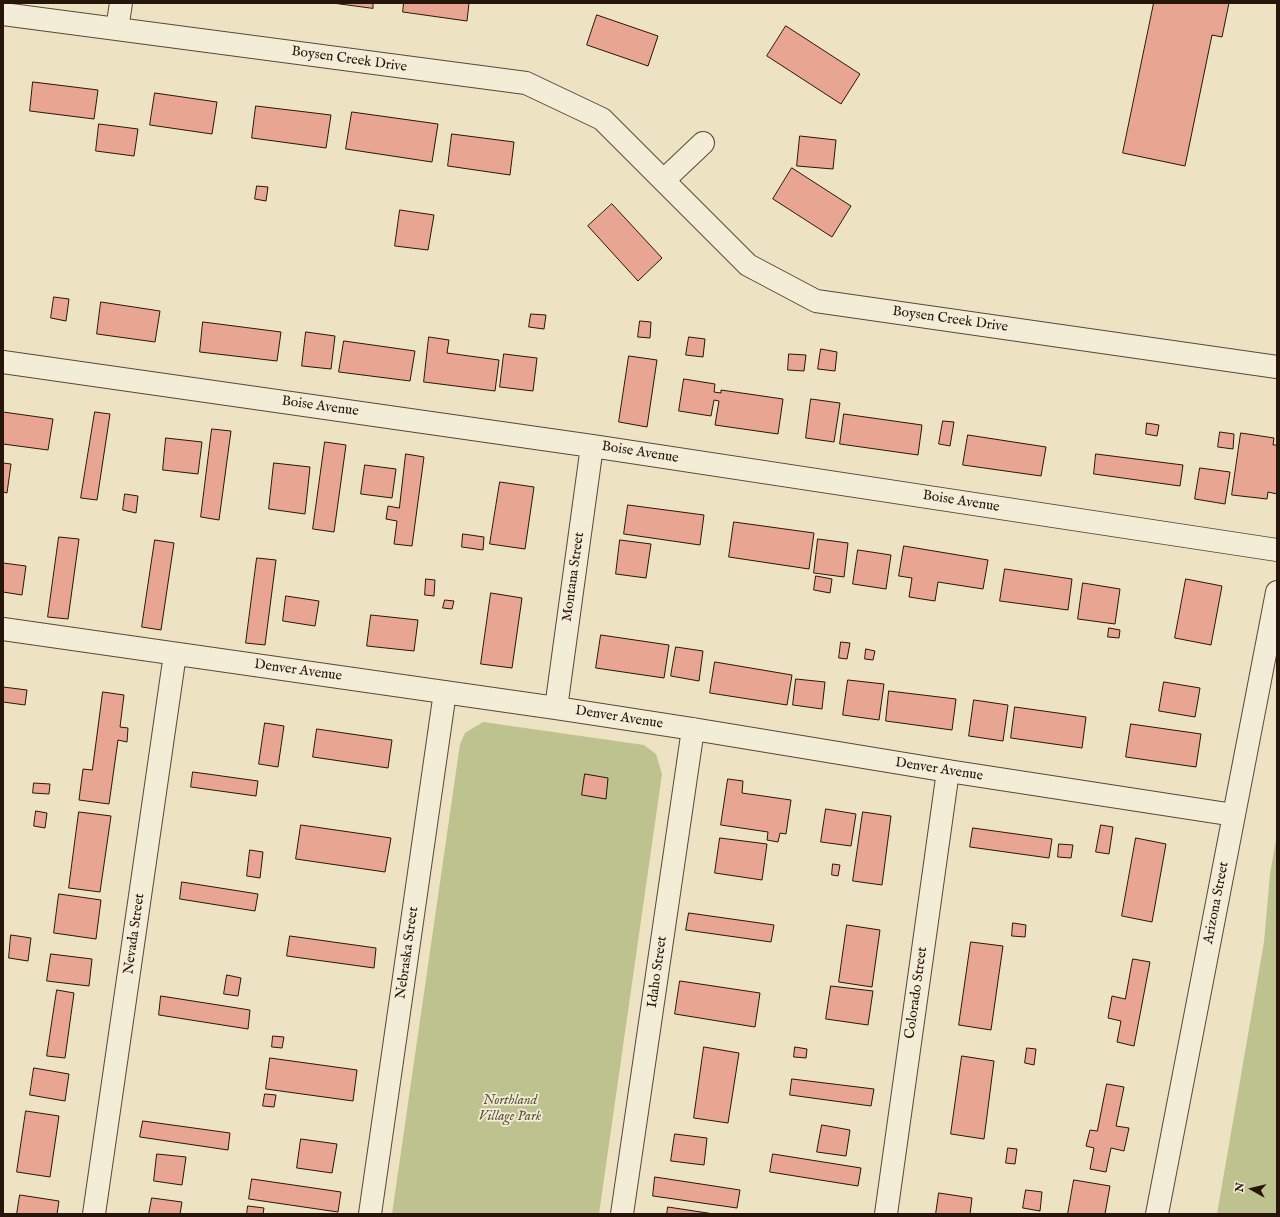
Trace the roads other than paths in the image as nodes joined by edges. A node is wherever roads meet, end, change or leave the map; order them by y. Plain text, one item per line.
1 (121, 3) edge
2 (3, 14) edge
3 (117, 29) junction
4 (703, 143) dead end
5 (664, 180) junction
6 (3, 362) edge
7 (1277, 367) edge
8 (592, 446) junction
9 (1277, 550) edge
10 (1277, 592) edge
11 (3, 629) edge
12 (175, 654) junction
13 (445, 692) junction
14 (556, 708) junction
15 (693, 729) junction
16 (948, 771) junction
17 (1234, 815) junction
18 (94, 1214) edge
19 (370, 1214) edge
20 (622, 1214) edge
21 (886, 1214) edge
22 (1157, 1214) edge

1 - 3 street
2 - 3 street, Boysen Creek Drive
3 - 5 street, Boysen Creek Drive
4 - 5 street
5 - 7 street, Boysen Creek Drive
6 - 8 street, Boise Avenue
8 - 9 street, Boise Avenue
8 - 14 street, Montana Street
10 - 17 street, Arizona Street
11 - 12 street, Denver Avenue
12 - 13 street, Denver Avenue
12 - 18 street, Nevada Street
13 - 14 street, Denver Avenue
13 - 19 street, Nebraska Street
14 - 15 street, Denver Avenue
15 - 16 street, Denver Avenue
15 - 20 street, Idaho Street
16 - 17 street, Denver Avenue
16 - 21 street, Colorado Street
17 - 22 street, Arizona Street

